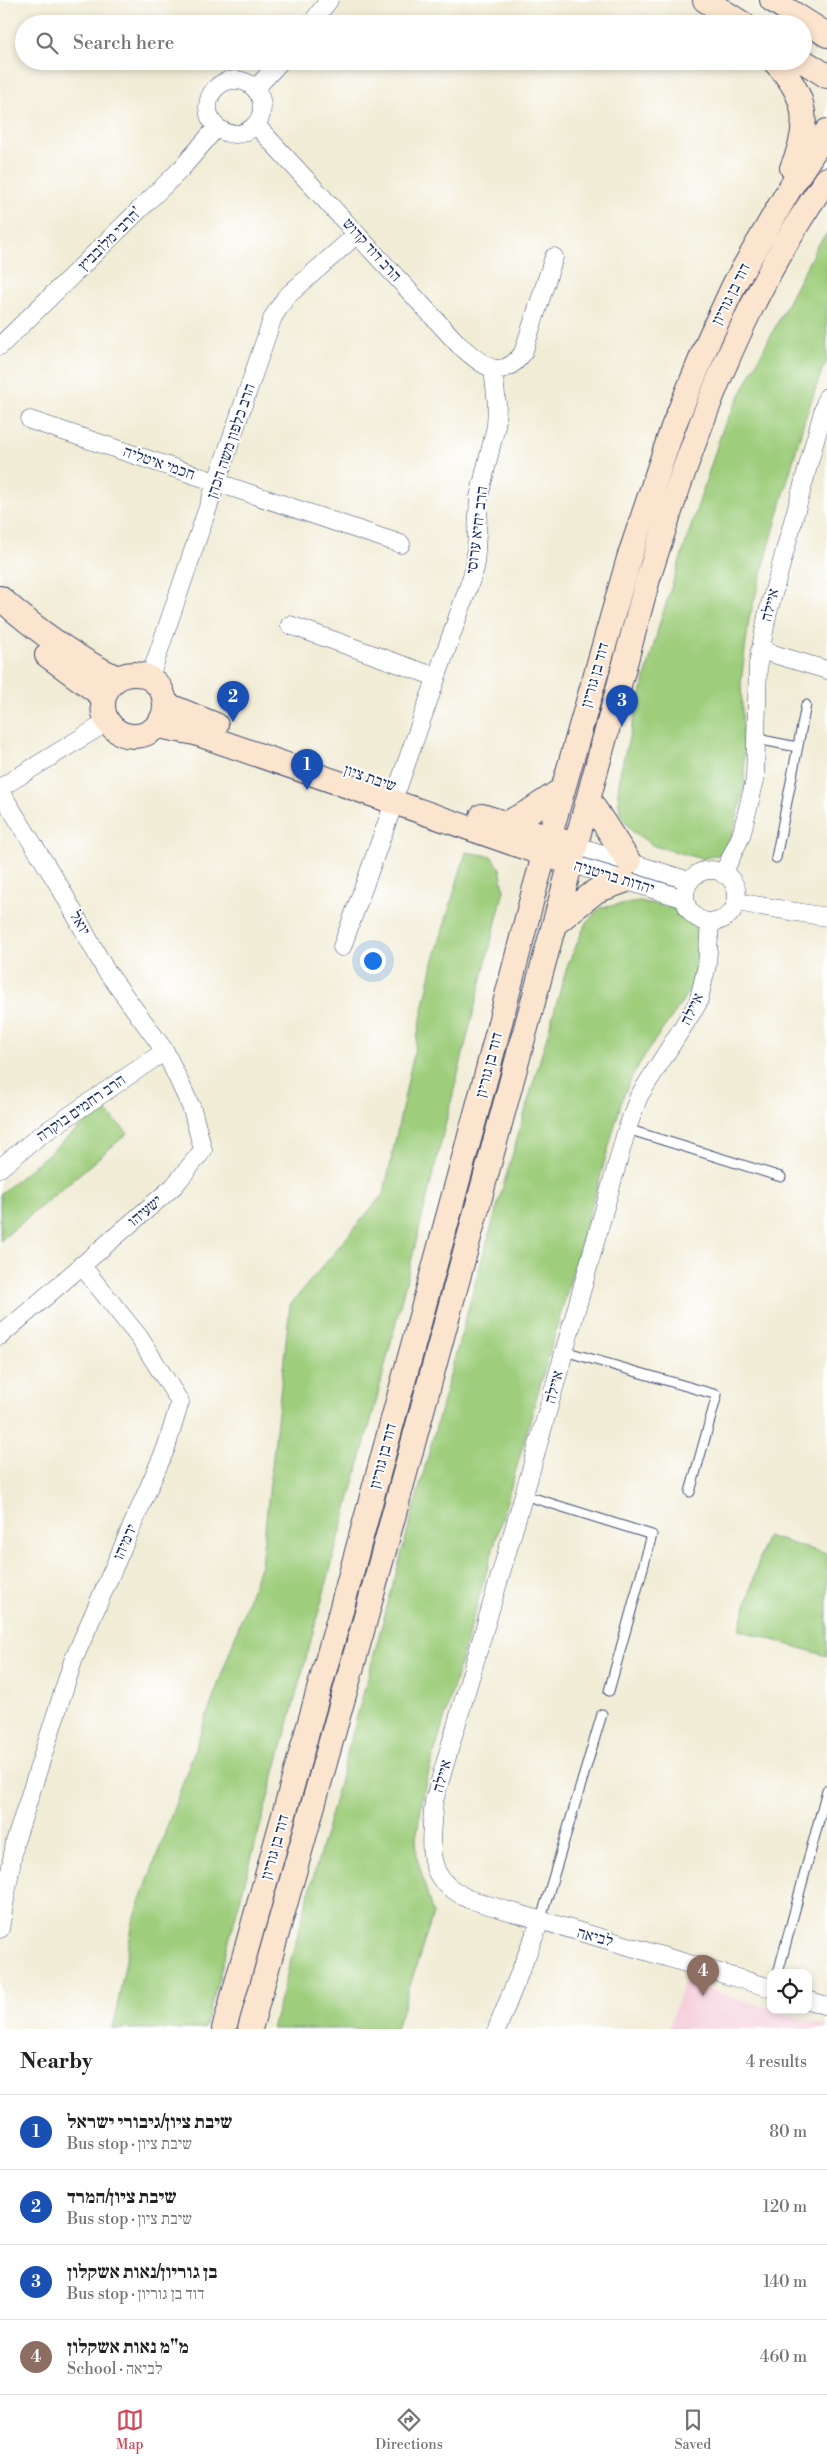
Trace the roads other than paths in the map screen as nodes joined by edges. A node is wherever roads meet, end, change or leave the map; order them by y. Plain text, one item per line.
1 (329, 0) edge
2 (704, 0) edge
3 (772, 0) edge
4 (787, 0) edge
5 (318, 15) edge
6 (728, 15) edge
7 (796, 15) edge
8 (827, 18) edge
9 (812, 25) edge
10 (827, 34) edge
11 (812, 67) edge
12 (273, 70) edge
13 (782, 70) edge
14 (827, 76) edge
15 (255, 89) junction
16 (256, 125) junction
17 (216, 128) junction
18 (827, 131) edge
19 (827, 179) edge
20 (827, 198) edge
21 (357, 234) junction
22 (784, 249) junction
23 (554, 257) dead end
24 (735, 283) junction
25 (0, 346) edge
26 (493, 369) junction
27 (827, 397) edge
28 (30, 420) dead end
29 (217, 483) junction
30 (401, 544) dead end
31 (0, 598) edge
32 (0, 619) edge
33 (290, 625) dead end
34 (760, 650) junction
35 (827, 670) edge
36 (150, 677) junction
37 (436, 678) junction
38 (110, 687) junction
39 (165, 704) junction
40 (806, 704) dead end
41 (107, 722) junction
42 (156, 726) junction
43 (757, 739) junction
44 (797, 747) junction
45 (563, 789) junction
46 (0, 790) edge
47 (396, 795) junction
48 (589, 800) junction
49 (507, 833) junction
50 (547, 846) junction
51 (574, 855) junction
52 (776, 858) dead end
53 (627, 871) junction
54 (723, 874) junction
55 (690, 880) junction
56 (534, 891) junction
57 (685, 899) junction
58 (736, 902) junction
59 (827, 917) edge
60 (557, 922) junction
61 (710, 922) junction
62 (342, 947) dead end
63 (165, 1051) junction
64 (627, 1129) junction
65 (0, 1168) edge
66 (781, 1177) dead end
67 (81, 1265) junction
68 (0, 1336) edge
69 (564, 1351) junction
70 (690, 1492) dead end
71 (524, 1495) junction
72 (608, 1692) dead end
73 (602, 1714) dead end
74 (827, 1790) edge
75 (7, 1841) edge
76 (434, 1865) joint
77 (540, 1922) junction
78 (0, 1929) edge
79 (779, 1969) edge
80 (767, 1987) edge
81 (812, 2001) edge
82 (827, 2006) edge
83 (224, 2029) edge
84 (250, 2029) edge
85 (497, 2029) edge

1 - 5 street
2 - 6 main road
3 - 7 main road
4 - 8 main road
9 - 10 main road
11 - 14 main road
12 - 15 street
13 - 24 main road
15 - 16 street
15 - 17 street
16 - 17 street
16 - 21 street, הרב דוד קדוש
17 - 25 street, הרבי מלובביץ'
18 - 24 main road, דוד בן גוריון
19 - 22 main road, דוד בן גוריון
20 - 22 main road
21 - 26 street, הרב דוד קדוש
21 - 29 street, הרב כלפון משה הכהן
22 - 48 main road, דוד בן גוריון
23 - 26 street
24 - 45 main road, דוד בן גוריון
26 - 37 street, הרב יחיא ערוסי
27 - 34 street, איילה
28 - 29 street, חכמי איטליה
29 - 30 street, חכמי איטליה
29 - 36 street, הרב כלפון משה הכהן
31 - 38 main road
32 - 38 main road
33 - 37 street
34 - 35 street
34 - 43 street, איילה
36 - 38 main road
36 - 39 main road
37 - 47 street, הרב יחיא ערוסי
38 - 41 main road
39 - 42 main road
39 - 47 main road, שיבת ציון
40 - 44 lane
41 - 42 main road
41 - 46 street
42 - 47 main road, שיבת ציון
43 - 44 lane
43 - 54 street, איילה
44 - 52 lane
45 - 49 main road
45 - 50 main road, דוד בן גוריון
46 - 63 street, יואל
47 - 49 main road, שיבת ציון
47 - 62 street, הרב יחיא ערוסי
48 - 51 main road, דוד בן גוריון
48 - 53 main road
49 - 50 main road, שיבת ציון
49 - 56 main road
50 - 51 main road, יהדות בריטניה
50 - 56 main road, דוד בן גוריון
51 - 53 street, יהדות בריטניה
51 - 60 main road, דוד בן גוריון
53 - 55 street, יהדות בריטניה
53 - 57 street, יהדות בריטניה
53 - 60 main road
54 - 55 street
54 - 58 street
55 - 57 street
56 - 83 main road, דוד בן גוריון
57 - 61 street
58 - 59 street
58 - 61 street
60 - 84 main road, דוד בן גוריון
61 - 64 street, איילה
63 - 65 street, הרב רחמים בוקרה
63 - 67 street, ישעיהו
64 - 66 lane
64 - 69 street, איילה
67 - 68 street, ישעיהו
67 - 75 street, ירמיהו
69 - 70 lane
69 - 71 street, איילה
71 - 72 lane
71 - 76 street, איילה
73 - 77 lane
74 - 79 lane
75 - 78 street, ירמיהו
76 - 77 street, לביאה
77 - 80 street, לביאה
77 - 85 street
81 - 82 street

